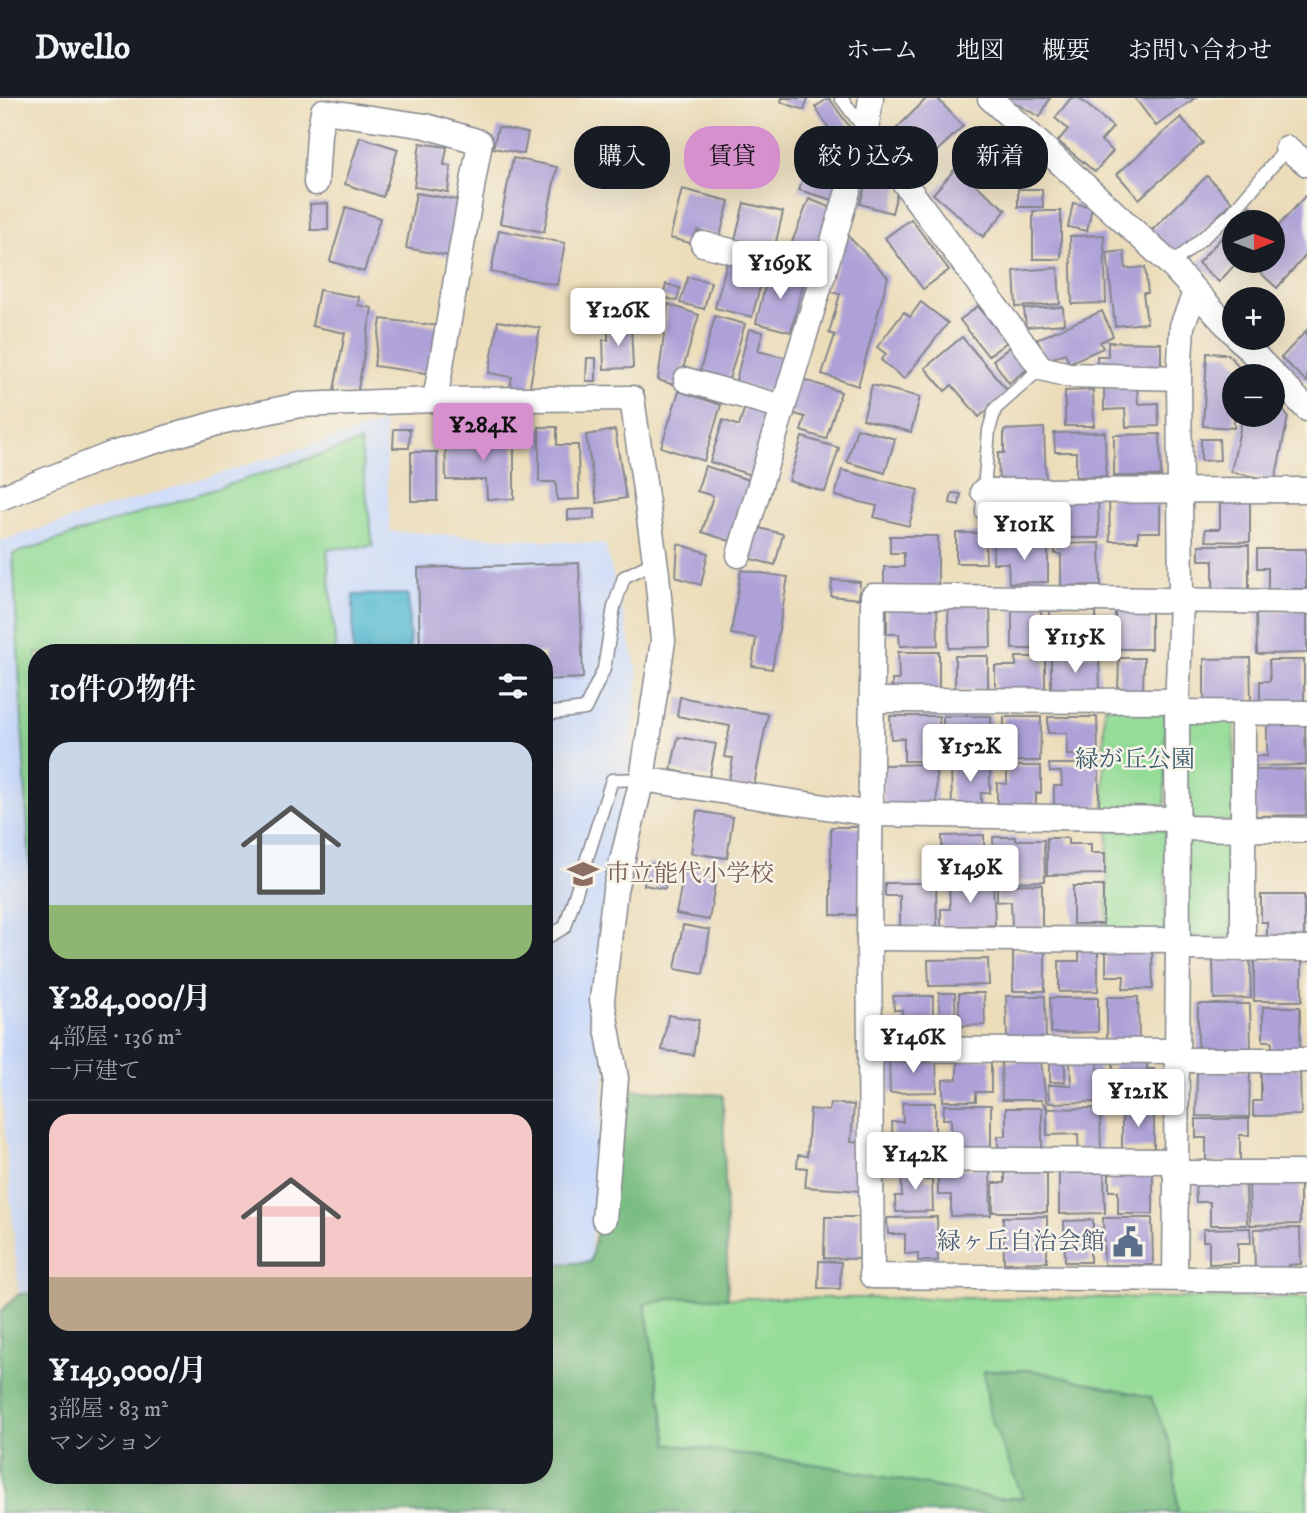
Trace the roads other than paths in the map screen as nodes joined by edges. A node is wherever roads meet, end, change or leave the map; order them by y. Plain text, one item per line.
1 (841, 98) edge
2 (871, 98) edge
3 (990, 98) edge
4 (862, 126) edge
5 (867, 126) edge
6 (1287, 148) joint
7 (1307, 164) edge
8 (316, 183) dead end
9 (849, 189) edge
10 (909, 189) edge
11 (703, 244) dead end
12 (1171, 265) junction
13 (824, 274) junction
14 (1195, 293) junction
15 (1222, 321) edge
16 (1250, 350) edge
17 (1041, 368) junction
18 (1179, 378) junction
19 (686, 380) dead end
20 (435, 400) junction
21 (783, 408) junction
22 (1307, 408) edge
23 (1180, 490) junction
24 (1307, 490) edge
25 (0, 498) edge
26 (982, 502) joint
27 (739, 555) dead end
28 (654, 562) junction
29 (1181, 600) junction
30 (1307, 602) edge
31 (872, 700) junction
32 (1177, 707) junction
33 (553, 713) edge
34 (1243, 713) junction
35 (1307, 713) edge
36 (642, 779) junction
37 (872, 814) junction
38 (1178, 823) junction
39 (1244, 829) junction
40 (1307, 830) edge
41 (553, 934) edge
42 (869, 937) junction
43 (1178, 944) junction
44 (1243, 949) junction
45 (1307, 949) edge
46 (870, 1049) junction
47 (1176, 1055) junction
48 (1307, 1060) edge
49 (871, 1159) junction
50 (1175, 1167) junction
51 (1307, 1172) edge
52 (604, 1219) dead end
53 (1175, 1278) junction
54 (1307, 1280) edge

1 - 4 lane
2 - 5 street
3 - 12 street
6 - 7 street
6 - 12 lane
8 - 20 street
9 - 13 street
10 - 17 street
11 - 13 street
12 - 14 street
13 - 21 street
14 - 15 street
14 - 18 street
16 - 22 street
17 - 18 street
17 - 26 lane
18 - 23 street
19 - 21 street
20 - 25 street
20 - 28 street
21 - 27 street
23 - 24 street
23 - 26 street
23 - 29 street
28 - 33 lane
28 - 36 street
29 - 30 street
29 - 31 street
29 - 32 street
31 - 32 street
31 - 37 street
32 - 34 street
32 - 38 street
34 - 35 street
34 - 39 street
36 - 37 street
36 - 41 lane
36 - 52 street
37 - 38 street
37 - 42 street
38 - 39 street
38 - 43 street
39 - 40 street
39 - 44 street
42 - 43 street
42 - 46 street
43 - 44 street
43 - 47 street
44 - 45 street
46 - 47 street
46 - 49 street
47 - 48 street
47 - 50 street
49 - 50 street
49 - 53 street
50 - 51 street
50 - 53 street
53 - 54 street

